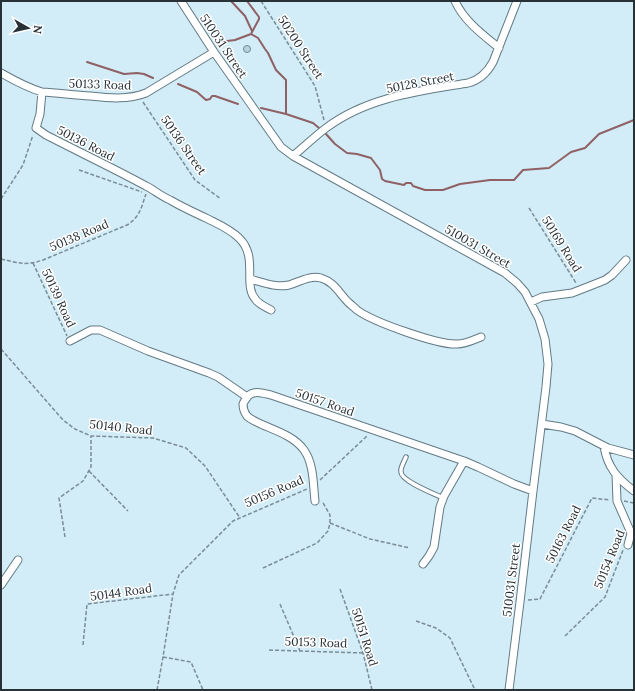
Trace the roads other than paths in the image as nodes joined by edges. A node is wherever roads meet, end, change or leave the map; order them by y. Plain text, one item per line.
1 (181, 1) edge
2 (455, 1) edge
3 (517, 1) edge
4 (499, 48) junction
5 (214, 52) junction
6 (1, 73) edge
7 (42, 92) junction
8 (293, 156) junction
9 (626, 260) dead end
10 (250, 279) junction
11 (531, 302) junction
12 (271, 310) dead end
13 (481, 337) dead end
14 (70, 341) road end
15 (247, 398) junction
16 (542, 424) junction
17 (604, 446) junction
18 (634, 455) edge
19 (406, 457) dead end
20 (464, 461) junction
21 (616, 475) junction
22 (533, 491) junction
23 (634, 491) edge
24 (443, 498) junction
25 (318, 499) road end
26 (626, 545) road end
27 (18, 560) dead end
28 (423, 564) dead end
29 (1, 585) edge
30 (508, 690) edge

1 - 5 street, 510031 Street
2 - 4 street
3 - 4 street, 50128 Street
4 - 8 street, 50128 Street
5 - 7 street, 50133 Road
5 - 8 street, 510031 Street
6 - 7 street, 50133 Road
7 - 10 street, 50136 Road
8 - 11 street, 510031 Street
9 - 11 street
10 - 12 street, 50136 Road
10 - 13 street
11 - 16 street, 510031 Street
14 - 15 street
15 - 20 street, 50157 Road
15 - 25 street
16 - 17 street
16 - 22 street, 510031 Street
17 - 18 street
17 - 21 street
19 - 24 lane
20 - 22 street
20 - 24 street
21 - 23 street
21 - 26 street
22 - 30 street, 510031 Street
24 - 28 street
27 - 29 street

